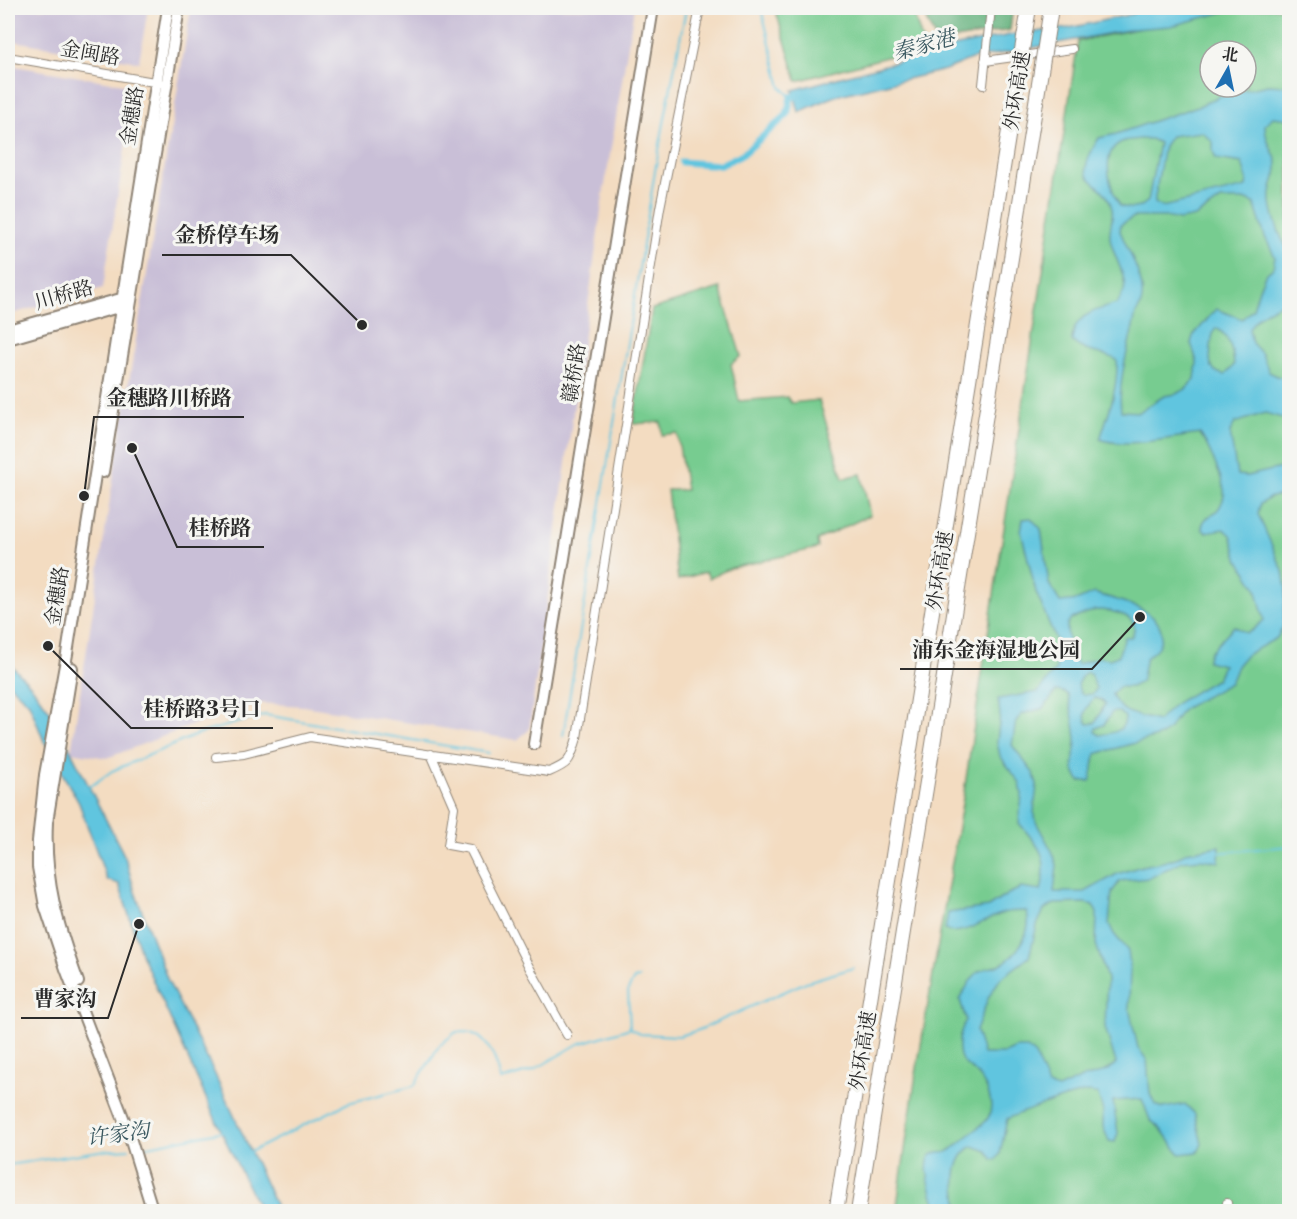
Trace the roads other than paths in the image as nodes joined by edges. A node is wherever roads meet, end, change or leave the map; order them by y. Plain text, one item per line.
1 (168, 8) edge
2 (179, 8) edge
3 (653, 8) edge
4 (700, 8) edge
5 (991, 8) edge
6 (1029, 8) edge
7 (1051, 8) edge
8 (1072, 49) dead end
9 (8, 57) edge
10 (985, 59) junction
11 (161, 83) junction
12 (983, 85) dead end
13 (126, 301) junction
14 (8, 330) edge
15 (8, 339) edge
16 (534, 744) dead end
17 (431, 753) junction
18 (216, 757) dead end
19 (567, 1035) dead end
20 (1227, 1203) dead end
21 (155, 1212) edge
22 (836, 1212) edge
23 (858, 1212) edge
24 (1228, 1212) edge

1 - 11 street, 金穗路
2 - 11 street, 金穗路
3 - 16 street, 赣桥路
4 - 17 street
5 - 10 street
6 - 22 highway, 外环高速, bridge
7 - 23 highway, 外环高速, bridge
8 - 10 street
9 - 11 street, 金闽路
10 - 12 street
11 - 13 street, 金穗路
13 - 14 street, 川桥路
13 - 15 street, 川桥路
13 - 21 street, 金穗路
17 - 18 street
17 - 19 street
20 - 24 street

